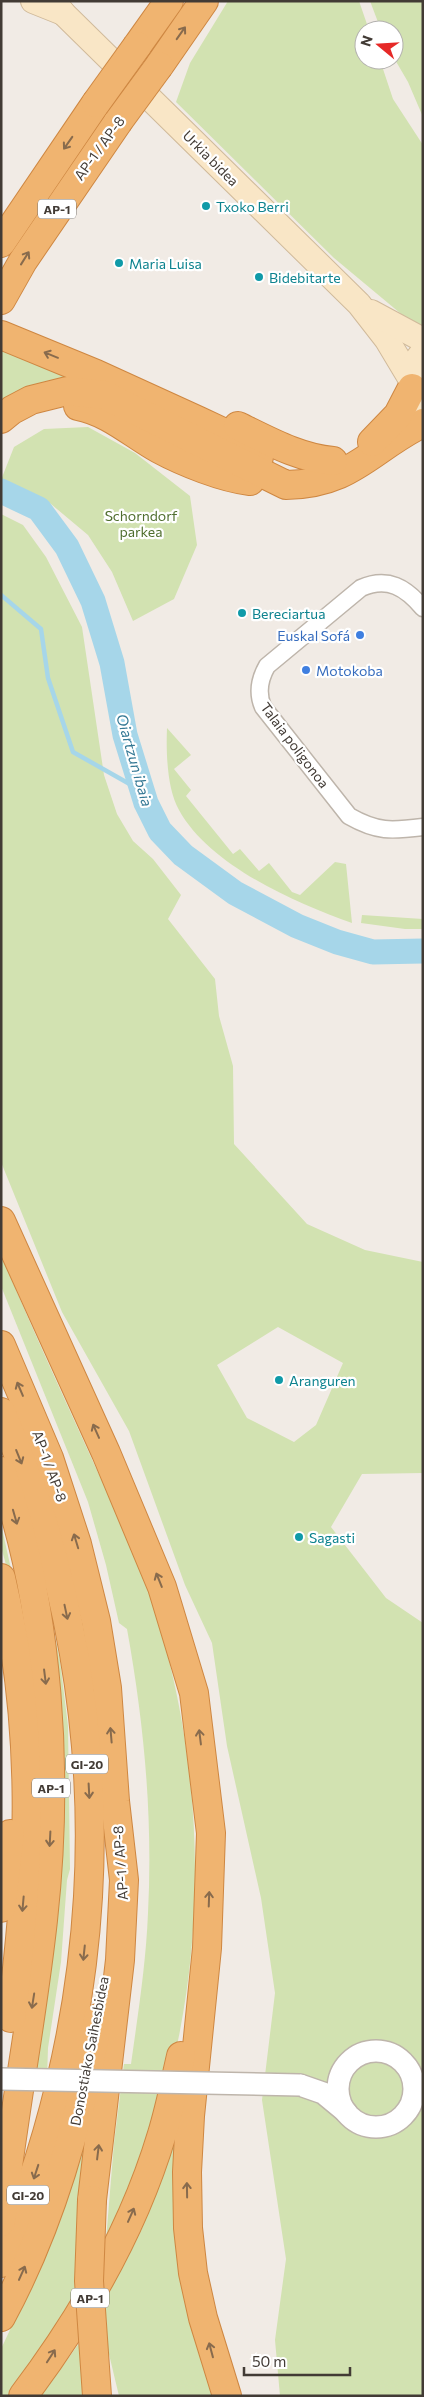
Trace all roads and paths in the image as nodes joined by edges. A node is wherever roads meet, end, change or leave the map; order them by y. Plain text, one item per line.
1 (33, 1) edge
2 (169, 1) edge
3 (204, 1) edge
4 (58, 7) edge
5 (1, 243) edge
6 (1, 300) edge
7 (359, 304) junction
8 (1, 335) edge
9 (423, 340) edge
10 (423, 352) edge
11 (96, 374) junction
12 (415, 392) edge
13 (122, 395) junction
14 (7, 415) edge
15 (423, 423) edge
16 (333, 462) junction
17 (286, 485) junction
18 (423, 608) edge
19 (423, 827) edge
20 (1, 1220) edge
21 (1, 1345) edge
22 (1, 1412) edge
23 (1, 1470) edge
24 (1, 1578) edge
25 (1, 1651) edge
26 (115, 1801) junction
27 (1, 1908) edge
28 (207, 1948) junction
29 (344, 2069) junction
30 (1, 2079) edge
31 (417, 2080) edge
32 (300, 2085) junction
33 (6, 2107) edge
34 (423, 2108) edge
35 (346, 2112) junction
36 (402, 2115) junction
37 (1, 2222) edge
38 (1, 2263) edge
39 (1, 2318) edge
40 (23, 2396) edge
41 (97, 2396) edge
42 (227, 2396) edge

1 - 4 main road, Urkia bidea
2 -> 5 highway, AP-1 / AP-8 / AP-1, bridge
6 -> 3 highway, AP-1 / AP-8 / AP-1, bridge
4 - 7 main road, Urkia bidea
7 - 9 main road, Urkia bidea
7 - 12 main road, Urkia bidea
11 -> 8 highway
10 - 12 main road
11 - 13 highway
11 - 16 highway
12 - 16 highway
13 - 14 highway
13 - 16 highway
13 - 17 highway
14 - 17 highway
15 - 17 highway
18 - 19 street, Talaia poligonoa
28 -> 20 highway
26 -> 21 highway, AP-1 / AP-8 / AP-1
22 -> 38 highway, Donostiako Saihesbidea / GI-20
23 -> 33 highway, AP-1
24 -> 33 highway
25 - 27 highway
39 -> 26 highway, Donostiako Saihesbidea / GI-20
41 -> 26 highway, AP-1 / AP-8 / AP-1, bridge
40 -> 28 highway
42 -> 28 highway
29 - 31 street
29 - 32 street
29 - 35 street
30 - 32 street, bridge
31 - 36 street
32 - 35 street
33 - 37 highway, AP-1
34 - 36 street
35 - 36 street

